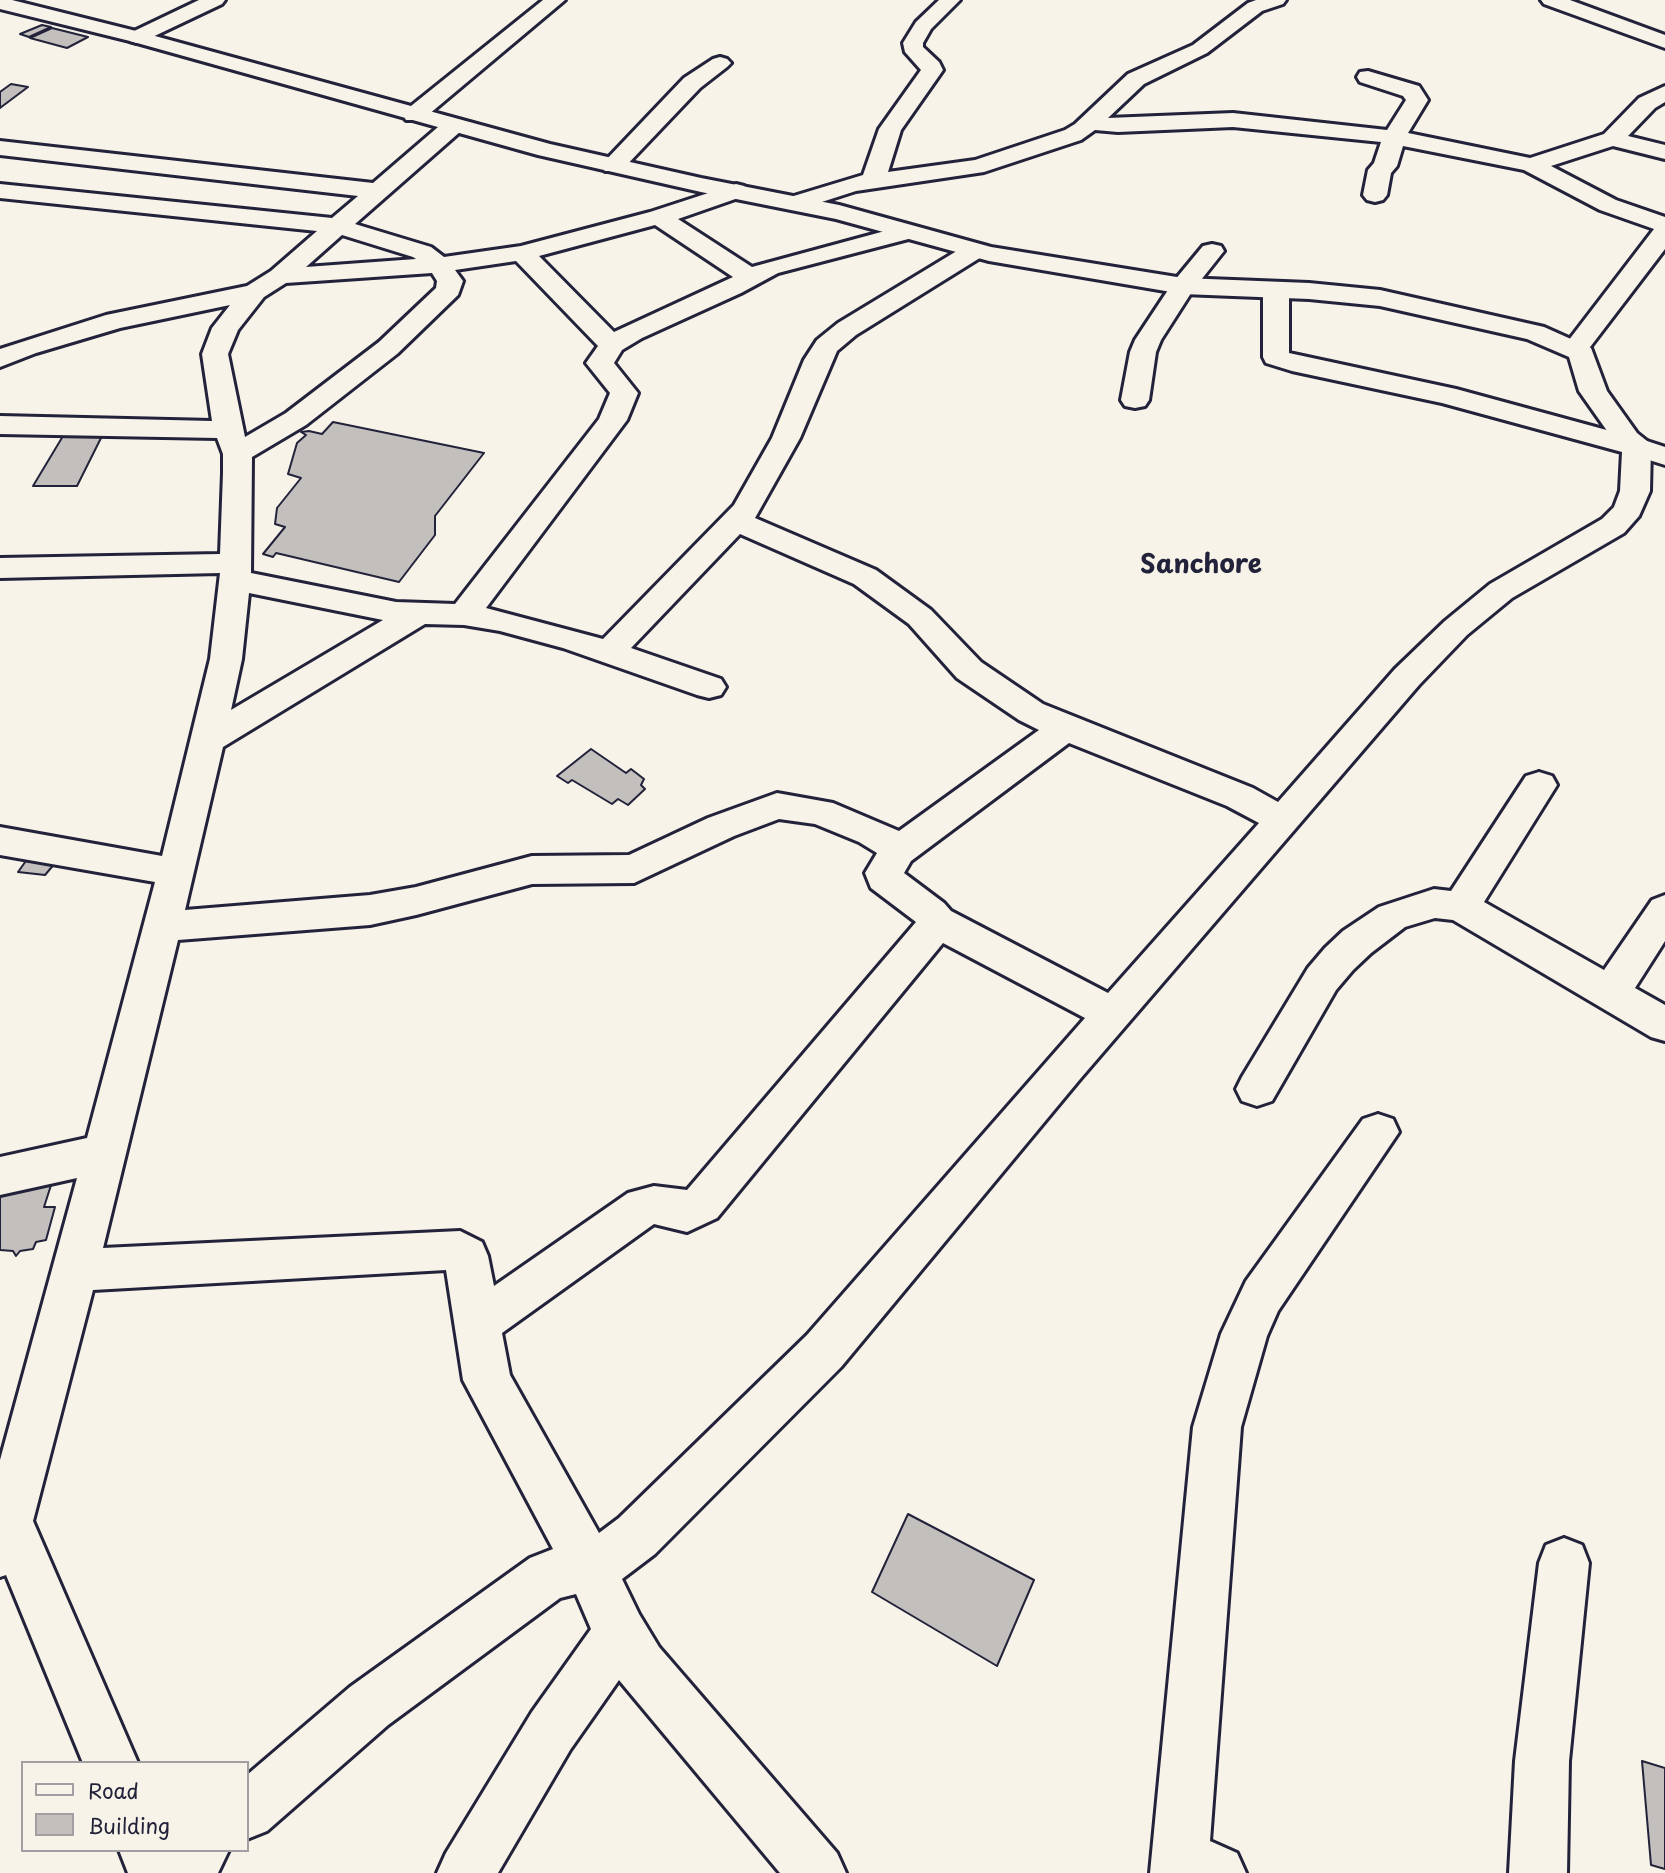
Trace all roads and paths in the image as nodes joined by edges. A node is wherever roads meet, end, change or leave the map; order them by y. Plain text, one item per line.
1 (215, 0) edge
2 (555, 0) edge
3 (950, 0) edge
4 (1276, 0) edge
5 (1551, 0) edge
6 (0, 3) edge
7 (137, 37) junction
8 (1665, 42) edge
9 (720, 63) dead end
10 (1368, 77) dead end
11 (1665, 93) edge
12 (414, 115) junction
13 (1089, 122) junction
14 (453, 126) junction
15 (1394, 137) junction
16 (1612, 139) junction
17 (0, 148) edge
18 (1665, 152) edge
19 (1531, 165) junction
20 (612, 166) junction
21 (873, 181) junction
22 (0, 191) edge
23 (376, 191) junction
24 (736, 191) junction
25 (1375, 195) dead end
26 (795, 203) junction
27 (659, 217) junction
28 (1665, 225) edge
29 (337, 226) junction
30 (907, 232) junction
31 (1665, 232) edge
32 (974, 251) junction
33 (1212, 251) dead end
34 (522, 253) junction
35 (439, 265) junction
36 (750, 277) junction
37 (268, 284) junction
38 (1183, 286) junction
39 (1276, 290) junction
40 (0, 335) edge
41 (612, 345) junction
42 (27, 347) junction
43 (1575, 349) junction
44 (0, 359) edge
45 (1135, 400) dead end
46 (0, 425) edge
47 (232, 442) junction
48 (1651, 452) edge
49 (737, 522) junction
50 (0, 568) edge
51 (236, 572) junction
52 (417, 614) junction
53 (464, 615) junction
54 (609, 652) junction
55 (709, 687) dead end
56 (1065, 728) junction
57 (208, 740) junction
58 (1539, 785) dead end
59 (1282, 820) junction
60 (0, 841) edge
61 (898, 850) junction
62 (175, 872) junction
63 (1461, 907) junction
64 (1665, 910) edge
65 (936, 921) junction
66 (162, 927) junction
67 (1609, 993) junction
68 (1113, 1014) junction
69 (1665, 1025) edge
70 (1256, 1089) dead end
71 (1378, 1132) dead end
72 (105, 1153) junction
73 (0, 1176) edge
74 (75, 1270) junction
75 (479, 1323) junction
76 (5, 1537) edge
77 (1564, 1563) dead end
78 (590, 1565) junction
79 (620, 1633) junction
80 (110, 1761) edge
81 (248, 1810) edge
82 (149, 1852) edge
83 (199, 1852) edge
84 (1192, 1868) edge
85 (157, 1873) edge
86 (175, 1873) edge
87 (466, 1873) edge
88 (817, 1873) edge
89 (1538, 1873) edge

1 - 7 street
2 - 12 street
3 - 21 street
4 - 13 street
5 - 8 street
6 - 7 street
7 - 12 street
9 - 20 street
10 - 15 street
11 - 16 street
12 - 14 street
13 - 15 street
13 - 21 street
14 - 20 street
14 - 23 street
15 - 19 street
15 - 25 street
16 - 18 street
16 - 19 street
17 - 23 street
19 - 28 street
20 - 24 street
21 - 26 street
22 - 29 street
23 - 29 street
24 - 26 street
24 - 27 street
26 - 30 street
27 - 34 street
27 - 36 street
29 - 35 street
29 - 37 street
30 - 32 street
30 - 36 street
31 - 43 street
32 - 38 street
32 - 49 street
33 - 38 street
34 - 35 street
34 - 41 street
35 - 37 street
35 - 47 street
36 - 41 street
37 - 42 street
37 - 47 street
38 - 39 street
38 - 45 street
39 - 43 street
39 - 48 street
40 - 42 street
41 - 53 street
42 - 44 street
43 - 48 street
46 - 47 street
47 - 51 street
48 - 59 street
49 - 54 street
49 - 56 street
50 - 51 street
51 - 52 street
51 - 57 street
52 - 53 street
52 - 57 street
53 - 54 street
54 - 55 street
56 - 59 street
56 - 61 street
57 - 62 street
58 - 63 street
59 - 68 street
60 - 62 street
61 - 65 street
61 - 66 street
62 - 66 street
63 - 67 street
63 - 70 street
64 - 67 street
65 - 68 street
65 - 75 street
66 - 72 street
67 - 69 street
68 - 78 street
71 - 84 street
72 - 73 street
72 - 74 street
74 - 75 street
74 - 76 street
75 - 78 street
76 - 80 street
77 - 89 street
78 - 79 street
78 - 81 street
79 - 87 street
79 - 88 street
82 - 85 street
83 - 86 street

